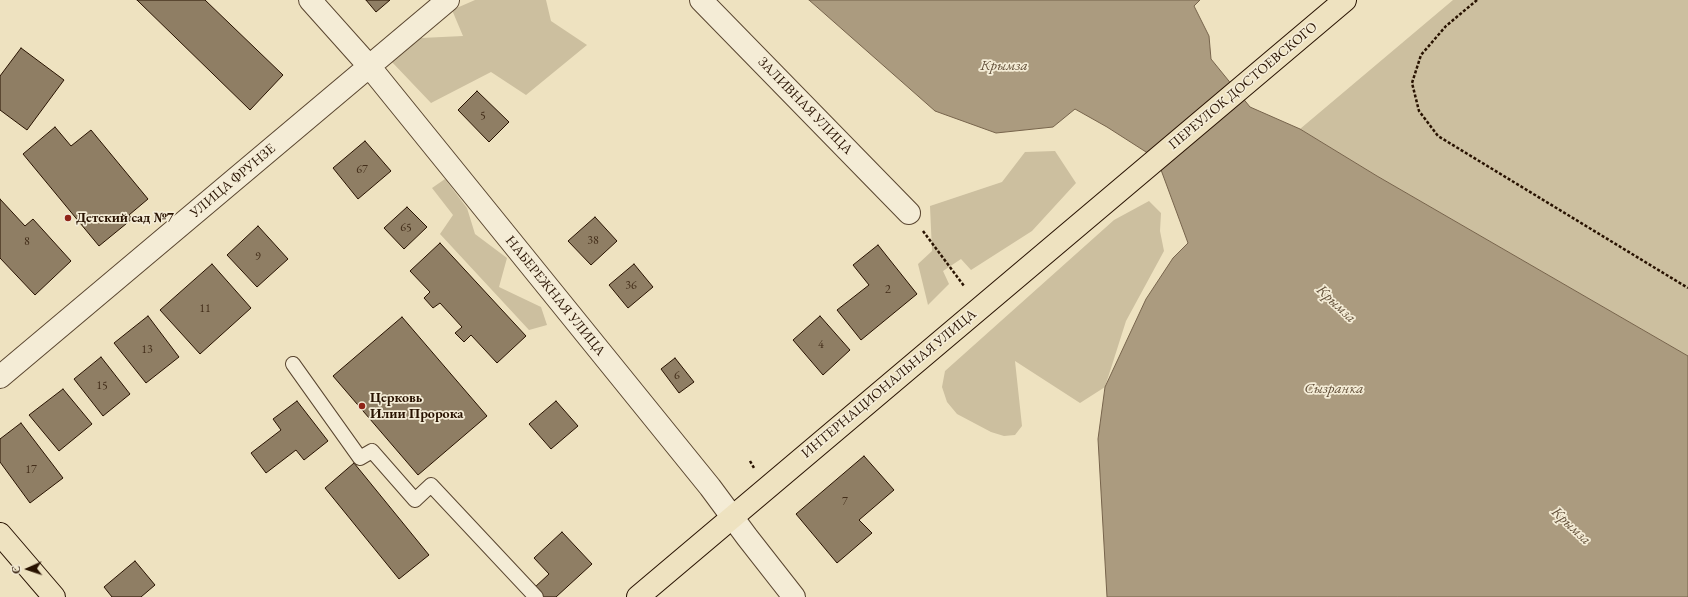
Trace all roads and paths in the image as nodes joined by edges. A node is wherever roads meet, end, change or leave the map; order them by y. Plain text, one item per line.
1 (310, 0) edge
2 (448, 0) edge
3 (701, 0) edge
4 (1344, 0) edge
5 (1477, 0) edge
6 (369, 66) junction
7 (1141, 172) joint
8 (909, 213) joint
9 (964, 286) dead end
10 (1688, 288) edge
11 (293, 364) dead end
12 (0, 378) edge
13 (732, 517) junction
14 (0, 534) edge
15 (54, 597) edge
16 (536, 597) edge
17 (638, 597) edge
18 (794, 597) edge

1 - 6 street, НАБЕРЕЖНАЯ УЛИЦА
2 - 6 street, УЛИЦА ФРУНЗЕ
3 - 8 street, ЗАЛИВНАЯ УЛИЦА
4 - 7 main road, ПЕРЕУЛОК ДОСТОЕВСКОГО
5 - 10 path
6 - 12 street, УЛИЦА ФРУНЗЕ
6 - 13 street, НАБЕРЕЖНАЯ УЛИЦА
7 - 13 main road, ИНТЕРНАЦИОНАЛЬНАЯ УЛИЦА
8 - 9 path
11 - 16 lane
13 - 17 main road, ИНТЕРНАЦИОНАЛЬНАЯ УЛИЦА
13 - 18 street, НАБЕРЕЖНАЯ УЛИЦА
14 - 15 main road

